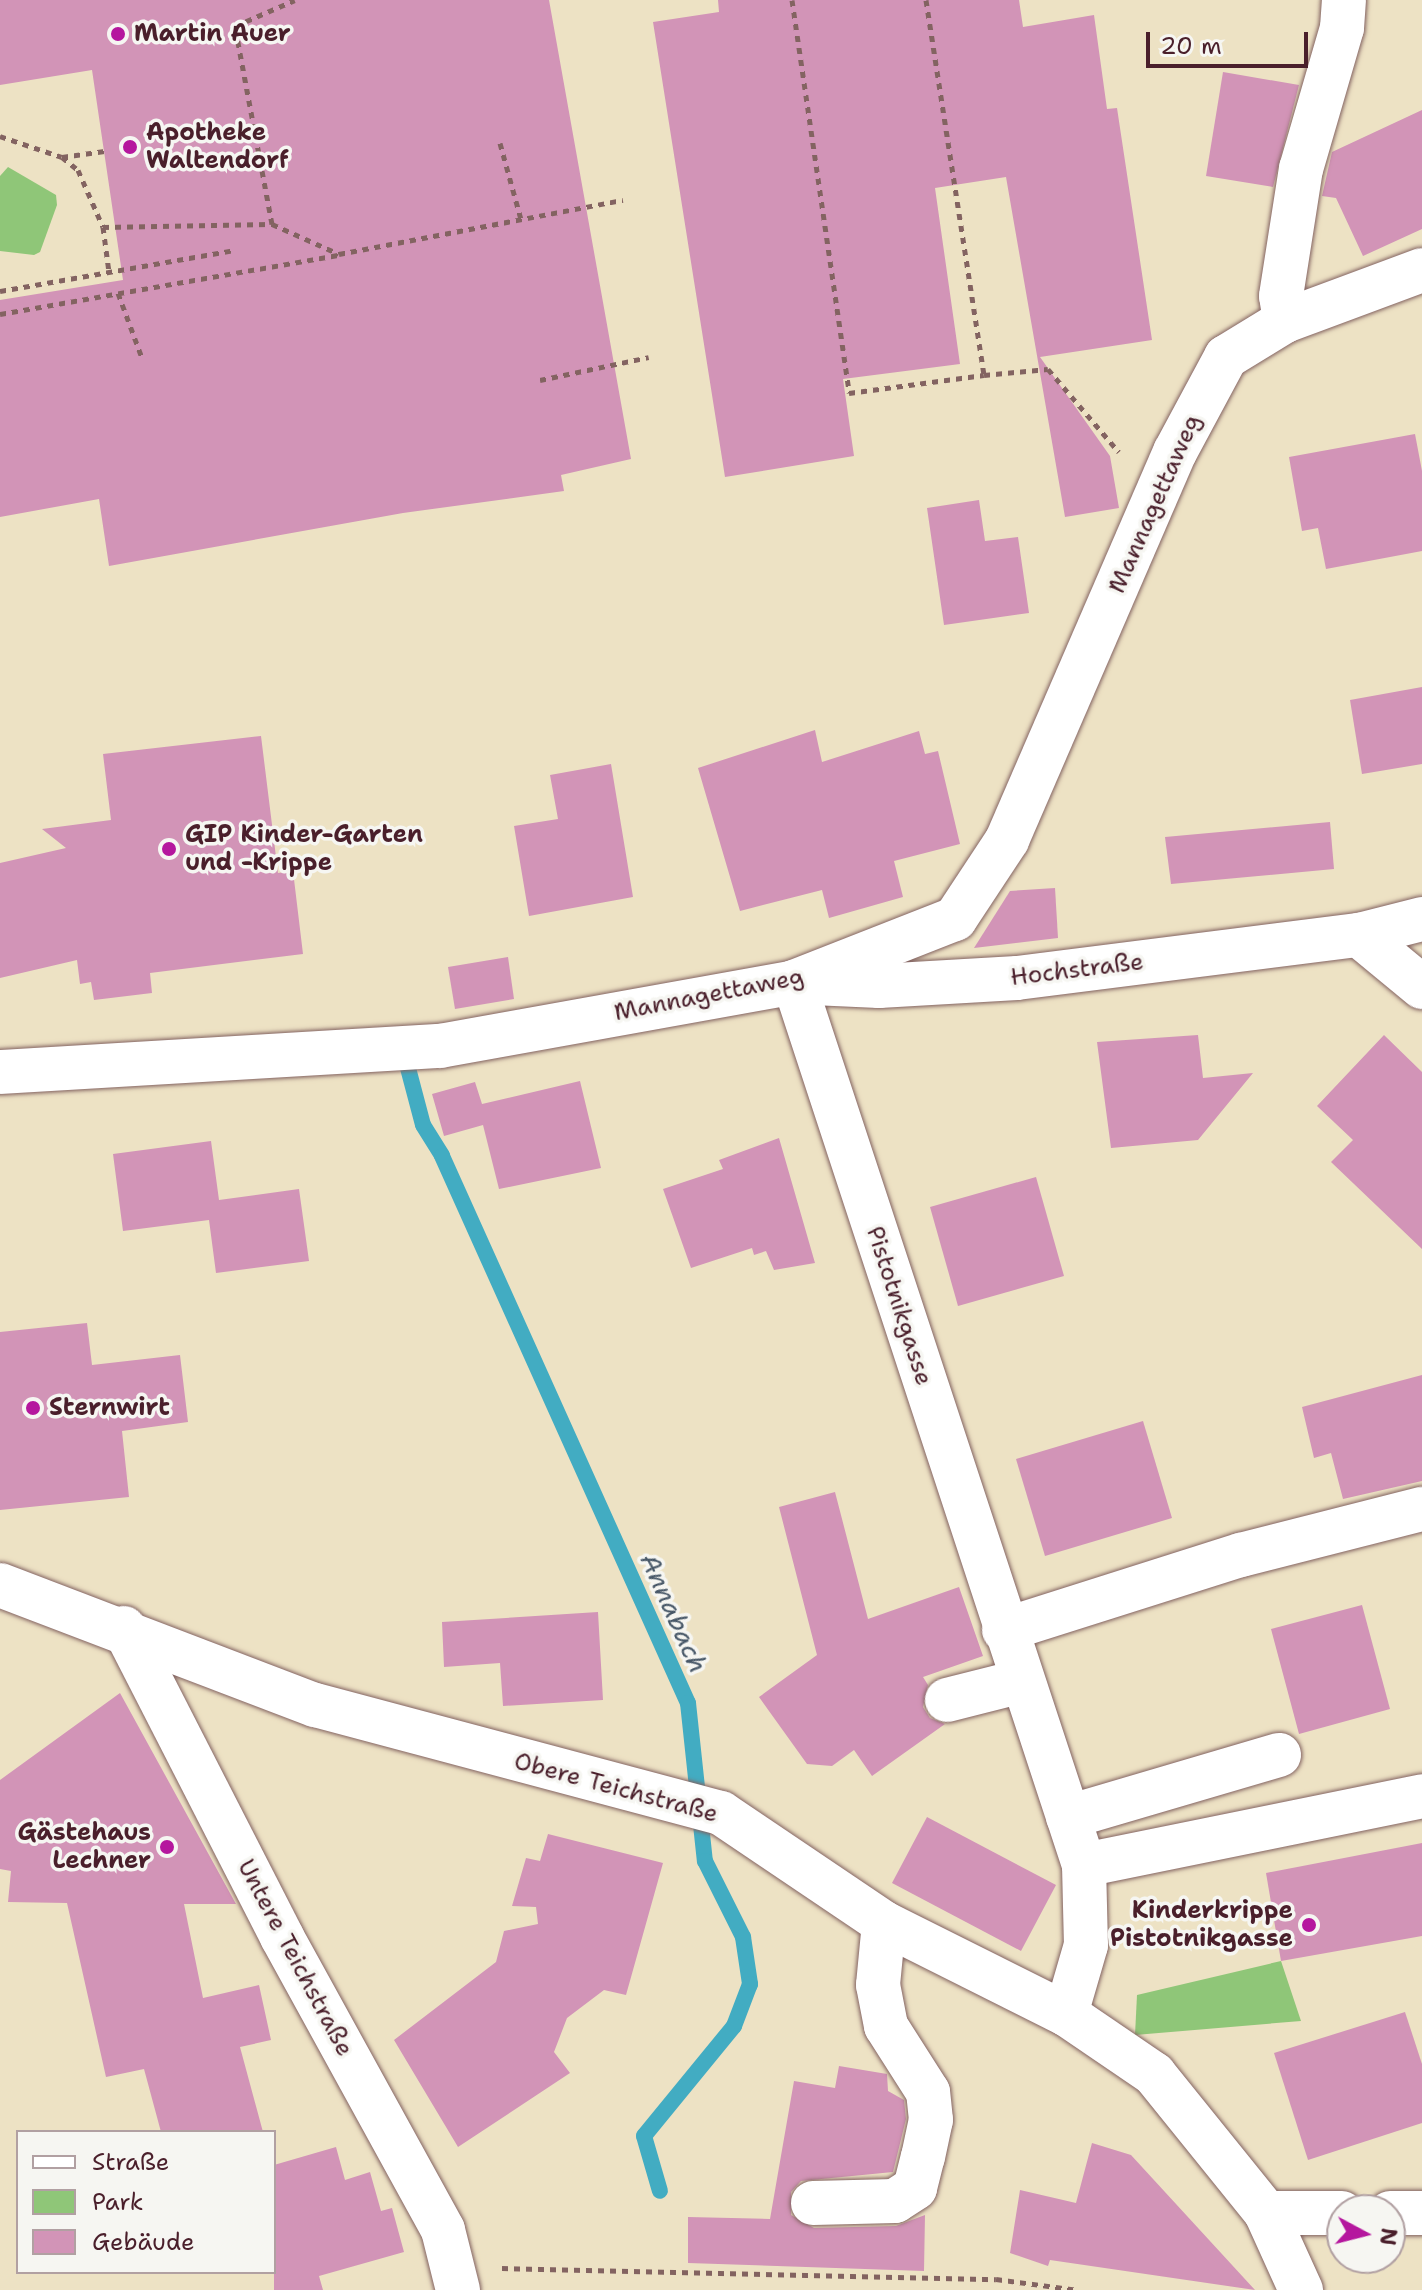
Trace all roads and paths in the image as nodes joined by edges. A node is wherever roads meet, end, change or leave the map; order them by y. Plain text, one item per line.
1 (295, 0) edge
2 (792, 0) edge
3 (926, 0) edge
4 (1344, 0) edge
5 (0, 136) edge
6 (500, 143) dead end
7 (105, 151) dead end
8 (62, 157) junction
9 (623, 200) dead end
10 (521, 219) junction
11 (272, 224) junction
12 (103, 227) junction
13 (235, 250) dead end
14 (339, 254) junction
15 (1422, 270) edge
16 (109, 272) junction
17 (0, 291) edge
18 (118, 293) junction
19 (0, 314) edge
20 (1285, 321) junction
21 (649, 357) dead end
22 (142, 358) dead end
23 (984, 375) junction
24 (540, 380) dead end
25 (1098, 433) dead end
26 (1422, 919) edge
27 (1359, 935) junction
28 (794, 982) junction
29 (1422, 987) edge
30 (0, 1072) edge
31 (1422, 1509) edge
32 (0, 1585) edge
33 (124, 1628) junction
34 (1004, 1630) junction
35 (1022, 1681) junction
36 (947, 1700) dead end
37 (1279, 1755) dead end
38 (1422, 1796) edge
39 (1068, 1817) junction
40 (1084, 1865) junction
41 (884, 1923) junction
42 (1066, 2014) junction
43 (813, 2203) dead end
44 (1266, 2213) junction
45 (1326, 2213) edge
46 (497, 2269) dead end
47 (458, 2290) edge
48 (1078, 2290) edge
49 (1301, 2290) edge

1 - 11 path
2 - 23 path
3 - 23 path
4 - 20 street
5 - 8 path
6 - 10 path
7 - 8 path
8 - 12 path
9 - 10 path
10 - 14 path
11 - 12 path
11 - 14 path
12 - 16 path
13 - 16 path
14 - 18 path
15 - 20 street, Mannagettaweg
16 - 17 path
18 - 19 path
18 - 22 path
20 - 28 street, Mannagettaweg
21 - 24 path
23 - 25 path
26 - 27 street, Hochstraße
27 - 28 street, Hochstraße
27 - 29 street
28 - 30 street, Mannagettaweg
28 - 34 street, Pistotnikgasse
31 - 34 street
32 - 33 street, Obere Teichstraße
33 - 41 street, Obere Teichstraße
33 - 47 street, Untere Teichstraße
34 - 35 street, Pistotnikgasse
35 - 36 street
35 - 39 street, Pistotnikgasse
37 - 39 street
38 - 40 street
39 - 40 street, Pistotnikgasse
40 - 42 street, Pistotnikgasse
41 - 42 street, Obere Teichstraße
41 - 43 street
42 - 44 street, Obere Teichstraße
44 - 45 street
44 - 49 street, Obere Teichstraße
46 - 48 path

